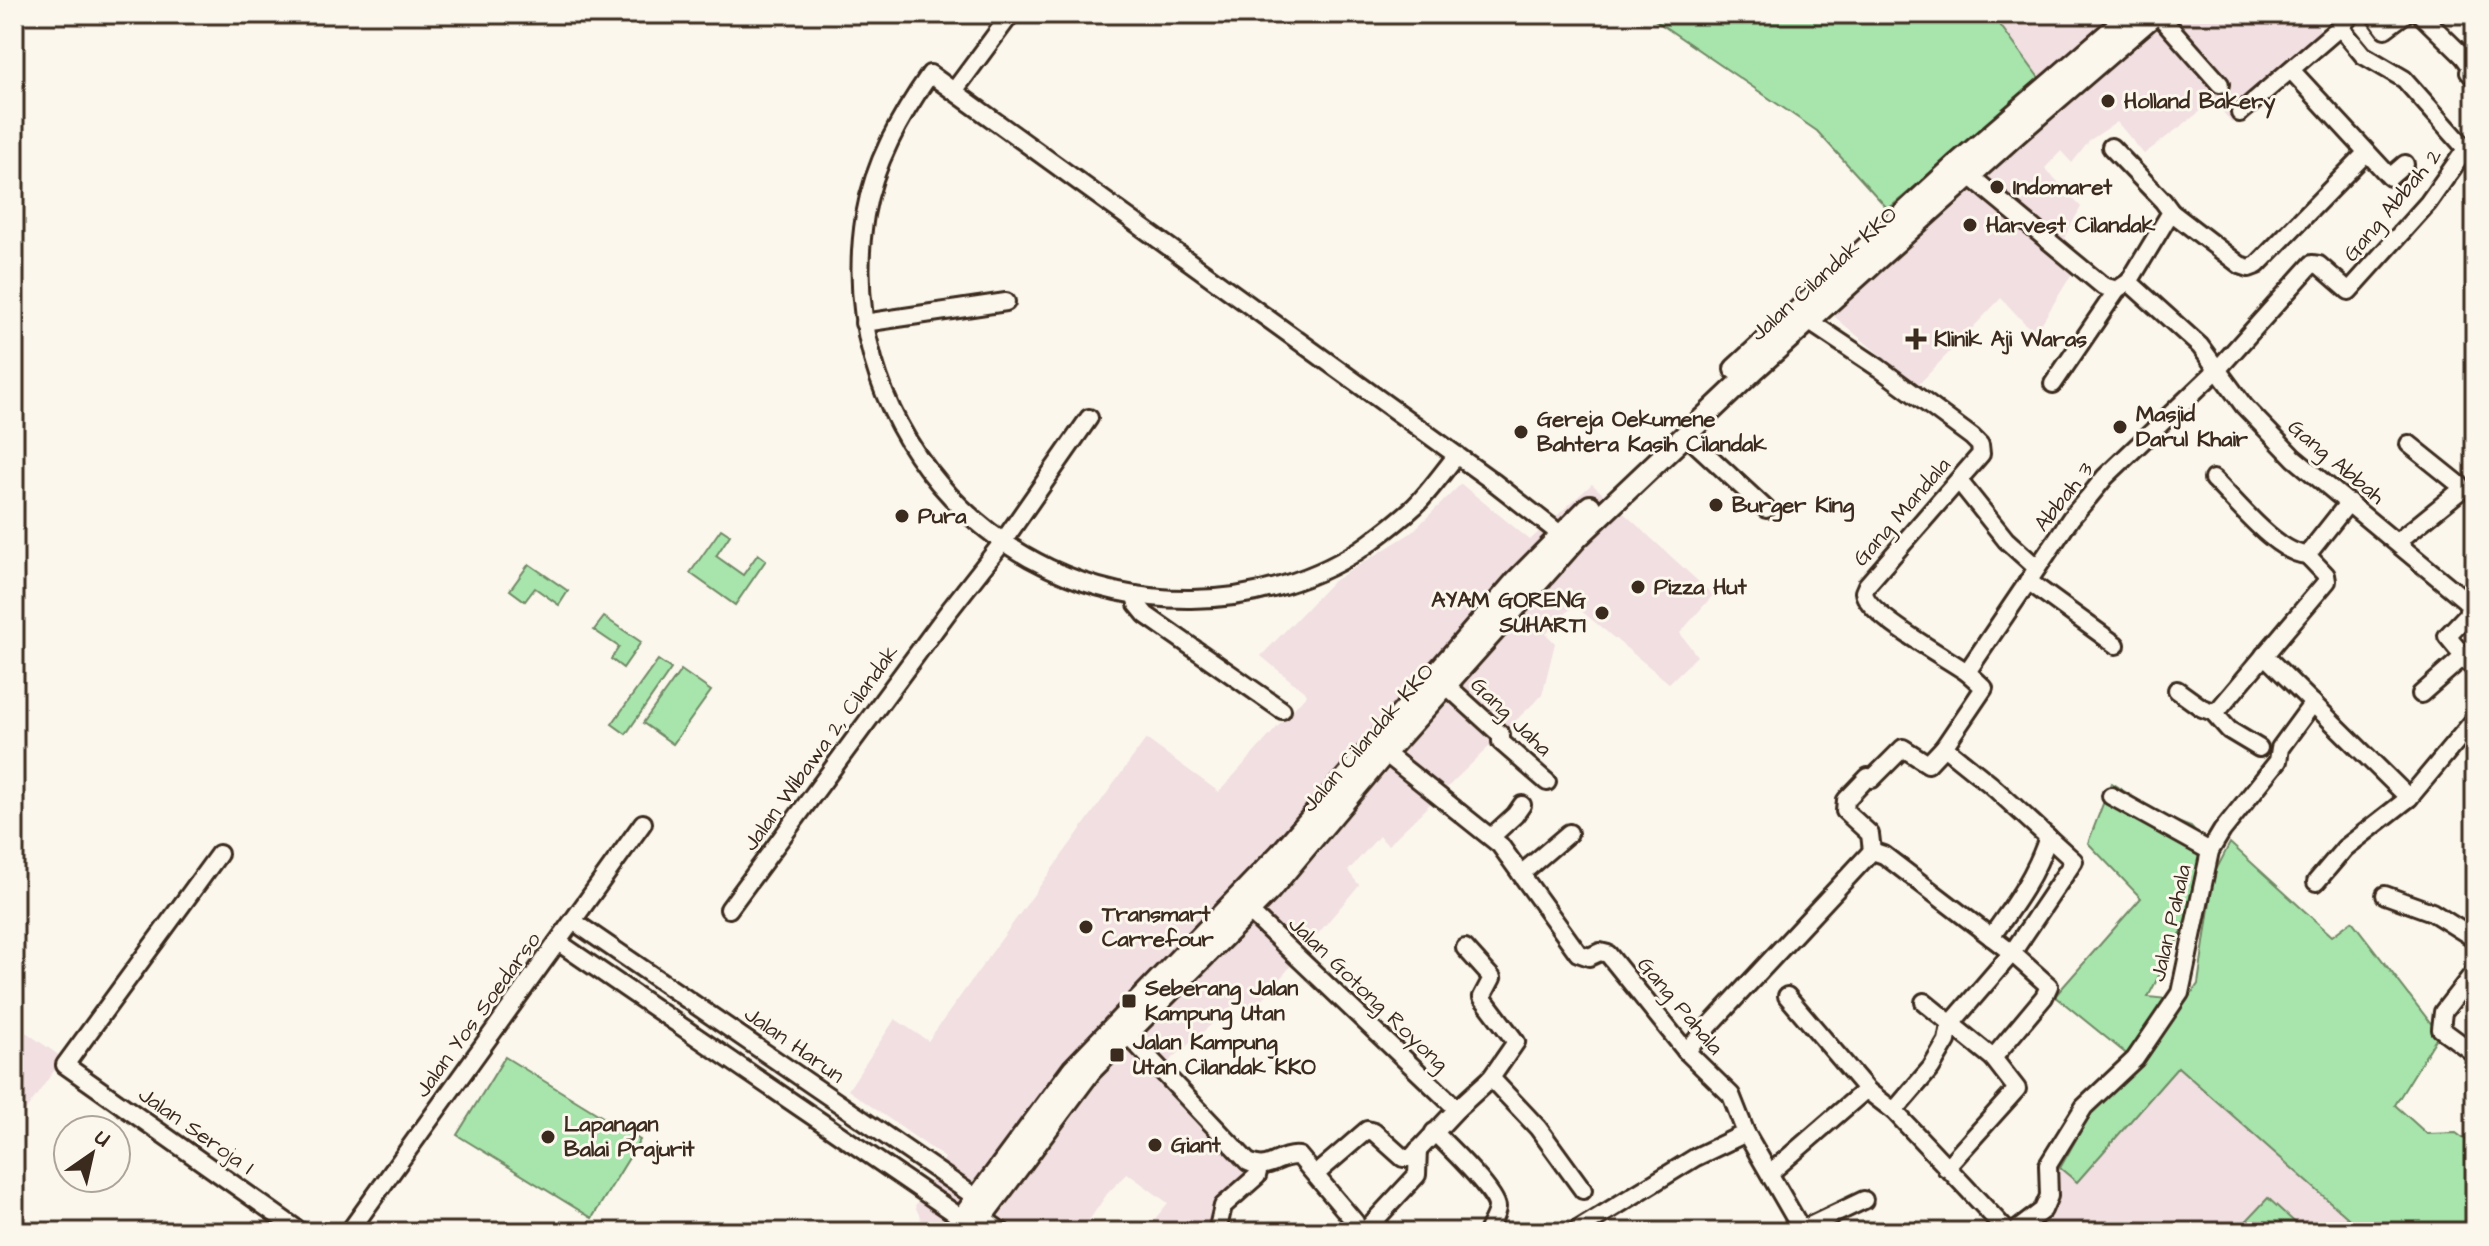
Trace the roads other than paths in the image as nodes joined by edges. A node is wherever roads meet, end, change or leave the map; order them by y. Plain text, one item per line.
1 (1011, 14) edge
2 (2131, 14) edge
3 (2156, 14) edge
4 (2352, 14) edge
5 (2374, 14) edge
6 (2405, 14) edge
7 (2420, 14) edge
8 (2340, 27) junction
9 (2469, 58) edge
10 (2291, 70) junction
11 (2475, 78) edge
12 (2220, 84) dead end
13 (954, 91) junction
14 (2240, 113) dead end
15 (2111, 147) dead end
16 (2366, 153) junction
17 (2471, 154) edge
18 (2405, 164) dead end
19 (1963, 170) junction
20 (2171, 212) junction
21 (1853, 271) junction
22 (2123, 286) junction
23 (1006, 302) dead end
24 (1810, 322) junction
25 (864, 323) junction
26 (2218, 369) junction
27 (2053, 384) dead end
28 (1089, 418) dead end
29 (1685, 434) junction
30 (2409, 444) dead end
31 (1457, 455) junction
32 (2213, 479) dead end
33 (1959, 481) junction
34 (2349, 502) junction
35 (1766, 509) dead end
36 (1566, 539) junction
37 (2397, 542) junction
38 (1002, 543) junction
39 (2307, 555) junction
40 (2032, 574) junction
41 (1135, 595) junction
42 (2116, 645) dead end
43 (2264, 655) junction
44 (2463, 657) junction
45 (2475, 670) edge
46 (1967, 672) junction
47 (1445, 684) junction
48 (2177, 690) dead end
49 (2421, 694) dead end
50 (2313, 703) junction
51 (1282, 710) dead end
52 (2213, 712) junction
53 (2475, 719) edge
54 (1944, 747) junction
55 (2259, 748) dead end
56 (1385, 753) junction
57 (1547, 782) dead end
58 (2111, 796) dead end
59 (2409, 798) junction
60 (1522, 805) dead end
61 (643, 823) dead end
62 (1569, 833) dead end
63 (1491, 837) junction
64 (2048, 837) junction
65 (1872, 851) junction
66 (2210, 851) junction
67 (219, 854) dead end
68 (1521, 874) junction
69 (2316, 882) dead end
70 (2385, 895) dead end
71 (729, 909) dead end
72 (1249, 911) junction
73 (573, 921) junction
74 (1991, 937) junction
75 (2475, 939) edge
76 (558, 942) junction
77 (1465, 948) dead end
78 (2012, 953) junction
79 (2475, 971) edge
80 (1787, 996) dead end
81 (1924, 1002) dead end
82 (1950, 1025) junction
83 (1126, 1033) junction
84 (1686, 1051) junction
85 (2475, 1054) edge
86 (1993, 1058) junction
87 (1491, 1078) junction
88 (1868, 1091) junction
89 (1457, 1109) junction
90 (1894, 1111) junction
91 (1434, 1132) junction
92 (1746, 1133) junction
93 (1418, 1150) junction
94 (1259, 1167) junction
95 (1946, 1168) junction
96 (1770, 1173) junction
97 (1316, 1174) junction
98 (1583, 1190) dead end
99 (1864, 1200) dead end
100 (972, 1219) edge
101 (1801, 1231) edge
102 (301, 1232) edge
103 (349, 1232) edge
104 (1002, 1232) edge
105 (1217, 1232) edge
106 (1357, 1232) edge
107 (1364, 1232) edge
108 (1487, 1232) edge
109 (1574, 1232) edge
110 (2011, 1232) edge

1 - 13 street
2 - 19 street, Jalan Cilandak KKO
3 - 12 street
3 - 19 street, Jalan Cilandak KKO
4 - 8 street
5 - 6 street
7 - 9 street
8 - 10 street
8 - 17 street
9 - 11 street
10 - 14 street
10 - 16 street
13 - 25 street
13 - 31 street
15 - 20 street
16 - 18 street
16 - 20 street
17 - 26 street, Gang Abbah 2
19 - 21 street, Jalan Cilandak KKO
19 - 22 street, Gang Abbah
20 - 22 street
21 - 24 street, Jalan Cilandak KKO
21 - 36 street, Jalan Cilandak KKO
22 - 26 street, Gang Abbah
22 - 27 street
23 - 25 street
24 - 29 street, Jalan Cilandak KKO
24 - 33 street, Gang Mandala
25 - 38 street
26 - 34 street, Gang Abbah
26 - 40 street, Abbah 3
28 - 38 street, Jalan Wibawa 2, Cilandak
29 - 35 street
29 - 36 street, Jalan Cilandak KKO
30 - 37 street
31 - 36 street
31 - 41 street
32 - 39 street
33 - 40 street
33 - 46 street, Gang Mandala
34 - 37 street, Gang Abbah
34 - 39 street
36 - 47 street, Jalan Cilandak KKO
36 - 100 street, Jalan Cilandak KKO
37 - 44 street, Gang Abbah
38 - 41 street
38 - 71 street, Jalan Wibawa 2, Cilandak
39 - 43 street
40 - 42 street
40 - 46 street, Abbah 3
41 - 51 street
43 - 50 street
43 - 52 street
44 - 45 street
44 - 49 street
46 - 54 street
47 - 56 street, Jalan Cilandak KKO
47 - 57 street, Gang Jaha
48 - 52 street
50 - 59 street
50 - 66 street
52 - 55 street
53 - 59 street
54 - 64 street
54 - 65 street
56 - 63 street, Gang Pahala
56 - 72 street, Jalan Cilandak KKO
58 - 66 street
59 - 69 street
60 - 63 street
61 - 73 street, Jalan Yos Soedarso
62 - 68 street
63 - 68 street, Gang Pahala
64 - 74 street
64 - 78 street
65 - 74 street
65 - 84 street
66 - 110 street, Jalan Pahala
67 - 102 street, Jalan Seroja I
68 - 84 street, Gang Pahala
70 - 75 street
72 - 83 street, Jalan Cilandak KKO
72 - 89 street, Jalan Gotong Royong
73 - 76 street, Jalan Yos Soedarso
73 - 100 street, Jalan Harun
74 - 78 street
76 - 100 street
76 - 103 street, Jalan Yos Soedarso
77 - 87 street
78 - 82 street
78 - 86 street
79 - 85 street
80 - 88 street
81 - 82 street
82 - 86 street
82 - 90 street
83 - 94 street
83 - 100 street, Jalan Cilandak KKO
84 - 92 street, Gang Pahala
86 - 95 street
87 - 89 street
87 - 98 street
88 - 90 street
88 - 96 street
89 - 91 street
90 - 95 street
91 - 93 street
91 - 108 street
92 - 96 street, Gang Pahala
92 - 109 street
93 - 97 street
93 - 107 street
94 - 97 street
94 - 105 street
95 - 110 street
96 - 101 street, Gang Pahala
97 - 106 street
99 - 101 street
100 - 104 street

